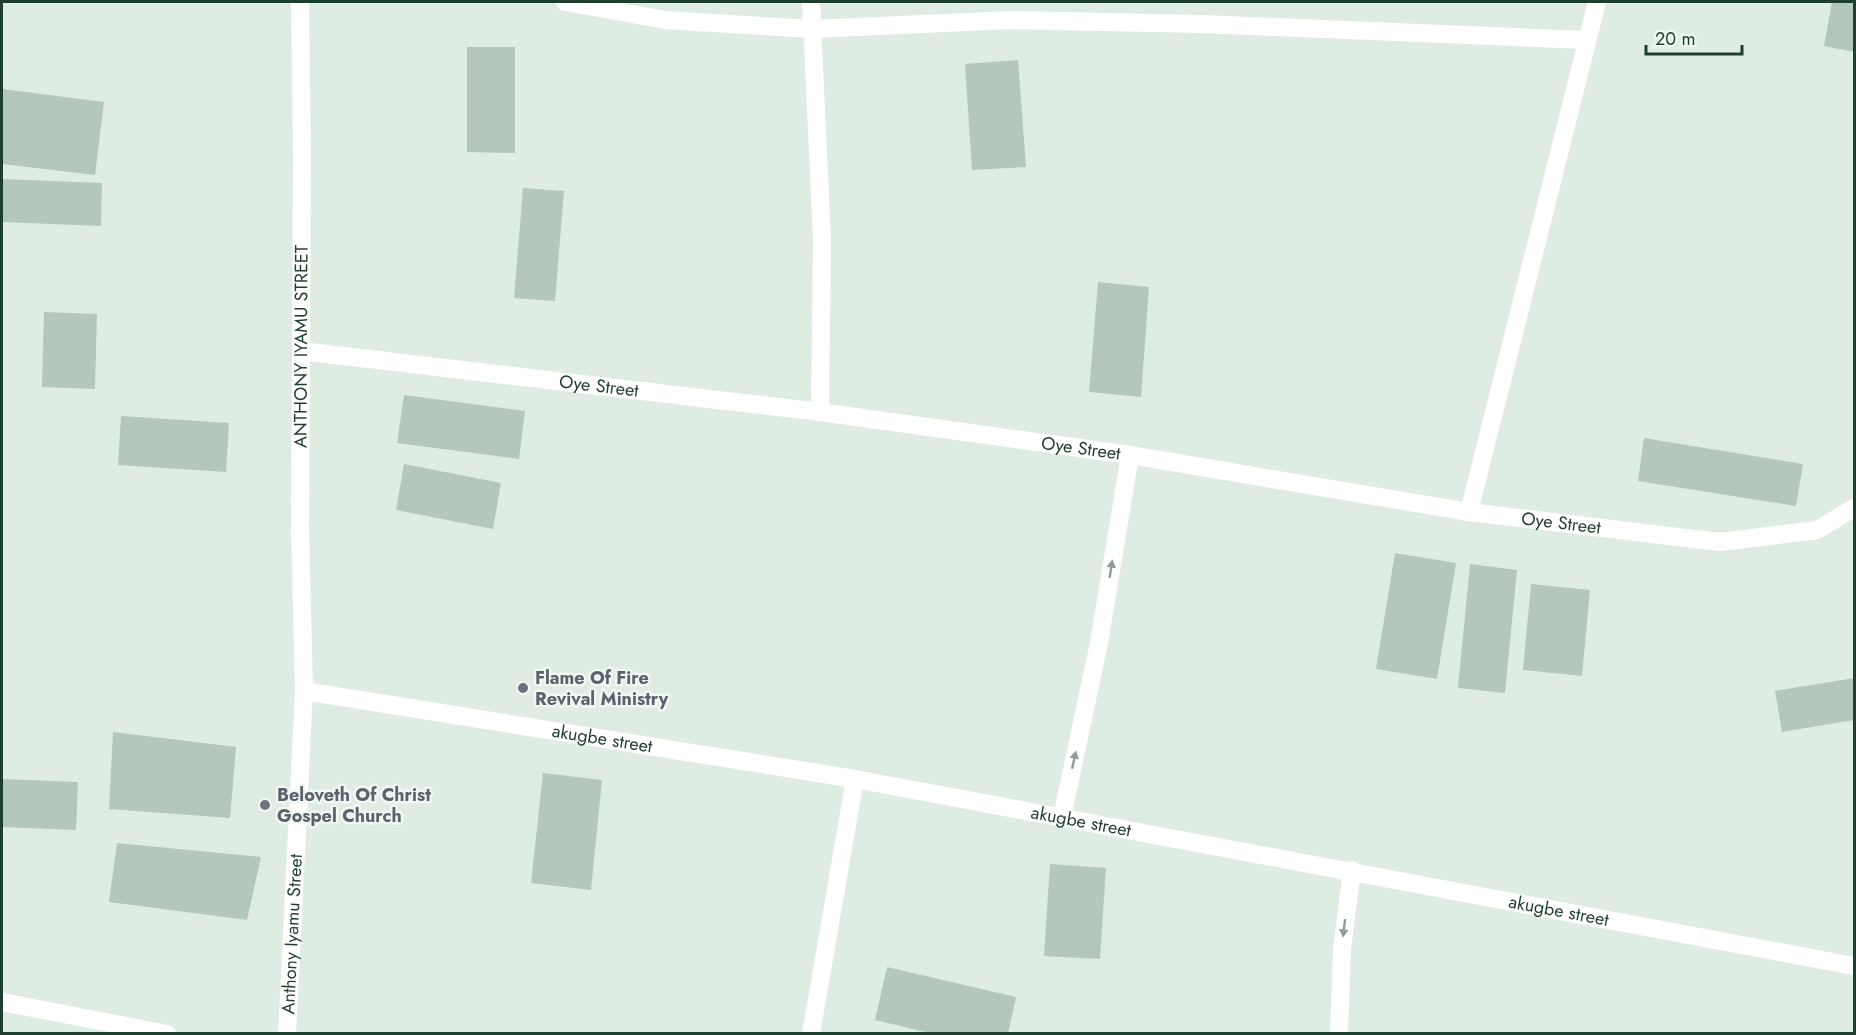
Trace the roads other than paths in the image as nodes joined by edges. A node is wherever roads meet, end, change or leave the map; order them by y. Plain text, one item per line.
1 (300, 2) edge
2 (566, 2) edge
3 (811, 2) edge
4 (1597, 2) edge
5 (813, 29) junction
6 (1585, 40) junction
7 (301, 351) junction
8 (820, 412) junction
9 (1130, 455) junction
10 (1854, 508) edge
11 (1469, 512) junction
12 (304, 691) junction
13 (855, 780) junction
14 (1062, 817) junction
15 (1352, 870) junction
16 (1854, 966) edge
17 (2, 1002) edge
18 (167, 1034) edge
19 (287, 1034) edge
20 (811, 1034) edge
21 (1339, 1034) edge

1 - 7 street, ANTHONY IYAMU STREET
2 - 5 street
3 - 5 street
4 - 6 street
5 - 6 street
5 - 8 street
6 - 11 street
7 - 8 street, Oye Street
7 - 12 street, ANTHONY IYAMU STREET
8 - 9 street, Oye Street
9 - 11 street, Oye Street
14 -> 9 street
10 - 11 street, Oye Street
12 - 13 street, akugbe street
12 - 19 street, Anthony Iyamu Street
13 - 14 street, akugbe street
13 - 20 street
14 - 15 street, akugbe street
15 - 16 street, akugbe street
15 -> 21 street
17 - 18 street

